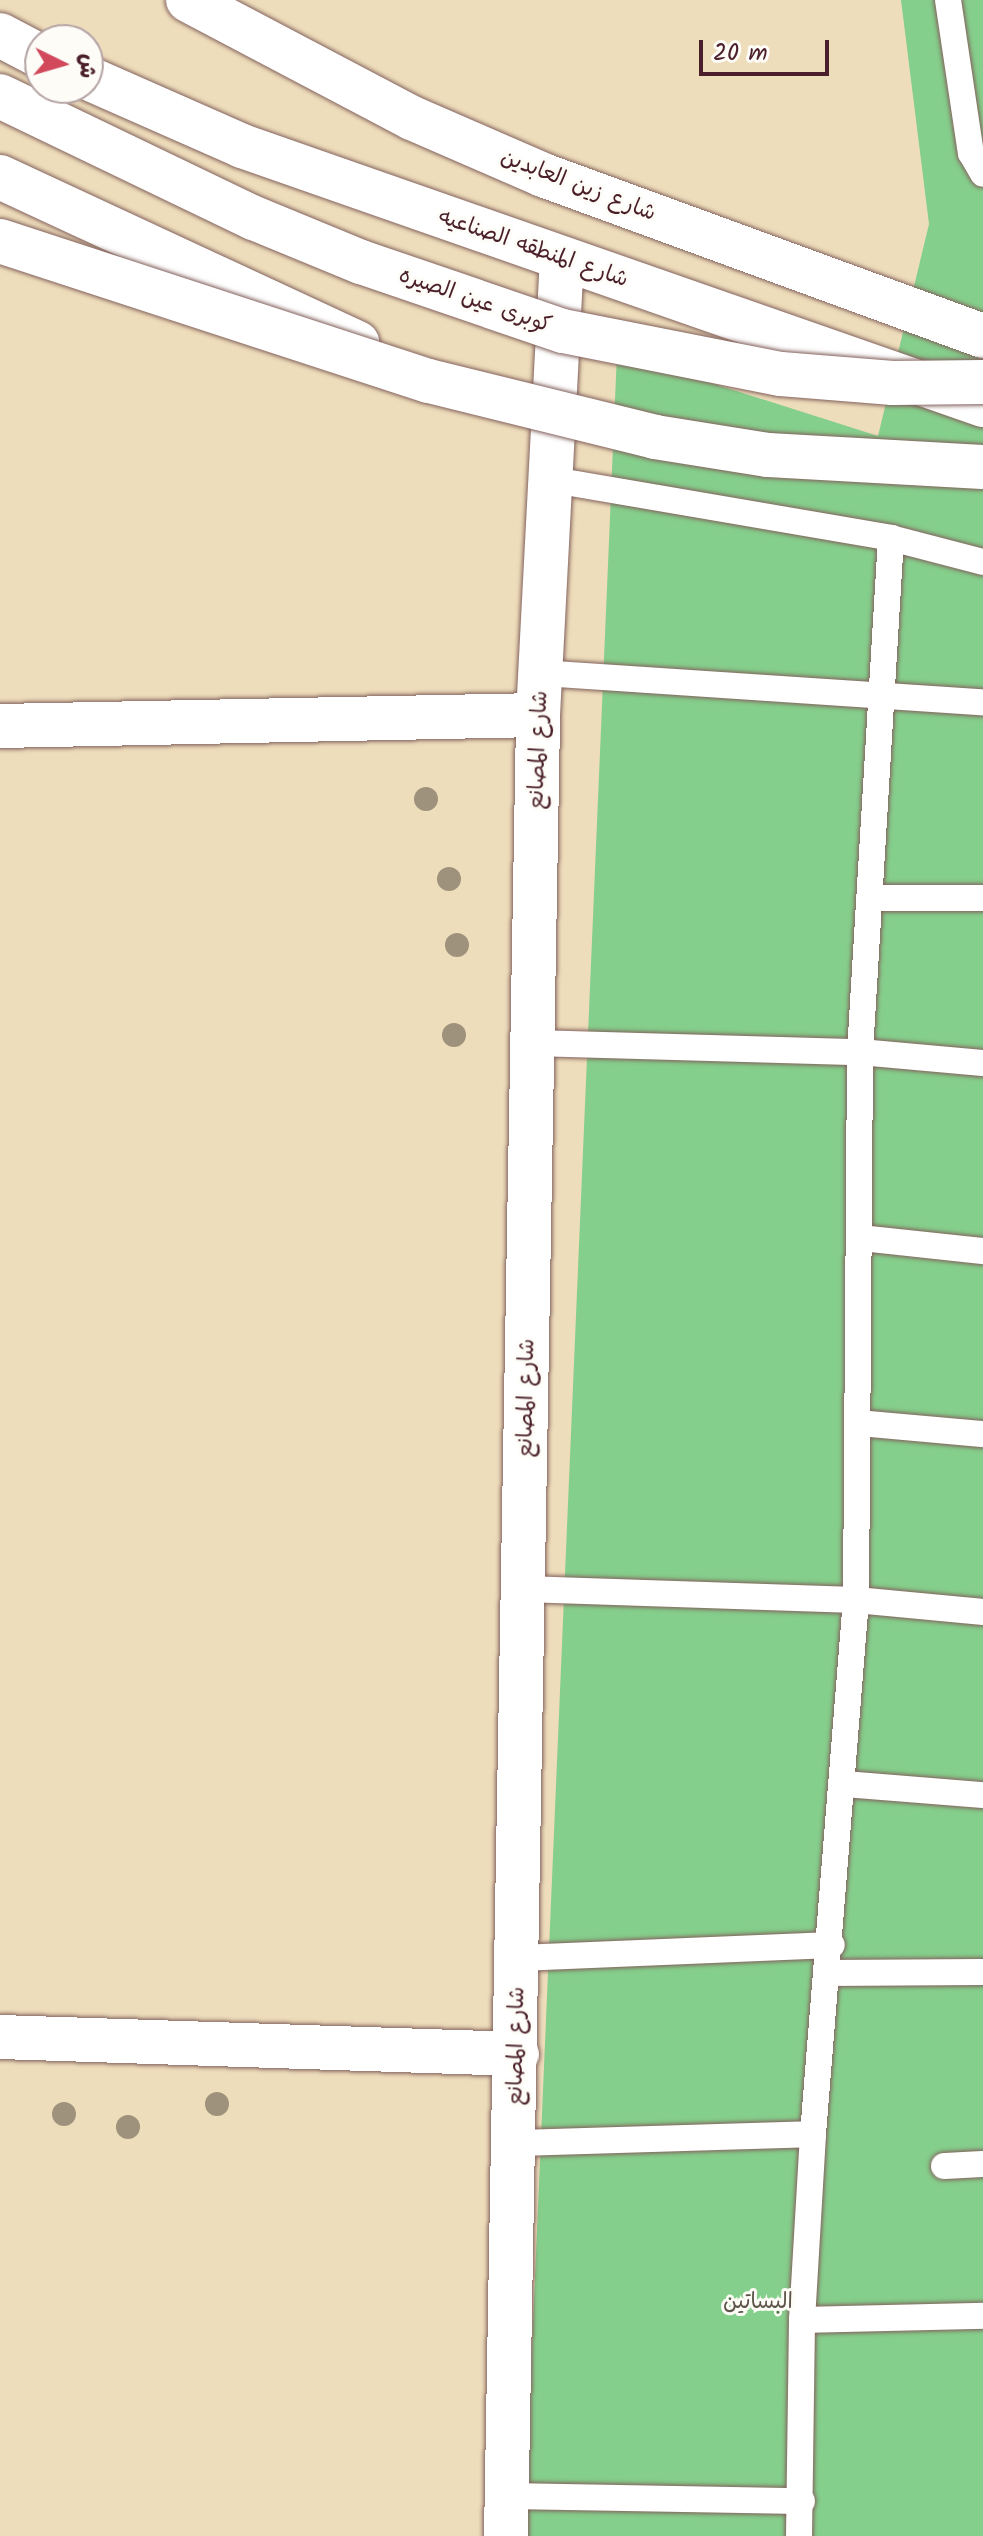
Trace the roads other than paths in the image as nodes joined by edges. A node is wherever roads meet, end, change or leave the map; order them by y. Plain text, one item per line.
1 (188, 0) edge
2 (948, 0) edge
3 (0, 35) edge
4 (24, 48) edge
5 (104, 85) edge
6 (0, 96) edge
7 (983, 174) edge
8 (0, 177) edge
9 (0, 218) edge
10 (0, 241) edge
11 (562, 260) junction
12 (983, 336) edge
13 (429, 381) junction
14 (983, 382) edge
15 (983, 405) edge
16 (557, 433) junction
17 (983, 467) edge
18 (553, 480) junction
19 (891, 538) junction
20 (983, 562) edge
21 (882, 693) junction
22 (540, 694) junction
23 (983, 702) edge
24 (0, 726) edge
25 (870, 898) junction
26 (983, 898) edge
27 (533, 1043) junction
28 (860, 1052) junction
29 (983, 1063) edge
30 (861, 1238) junction
31 (983, 1251) edge
32 (859, 1423) junction
33 (983, 1434) edge
34 (524, 1589) junction
35 (856, 1600) junction
36 (983, 1612) edge
37 (845, 1784) junction
38 (983, 1795) edge
39 (832, 1945) junction
40 (519, 1958) junction
41 (983, 1972) edge
42 (826, 1973) junction
43 (0, 2037) edge
44 (517, 2054) junction
45 (813, 2134) junction
46 (515, 2143) junction
47 (983, 2164) edge
48 (944, 2166) dead end
49 (983, 2316) edge
50 (802, 2320) junction
51 (802, 2501) junction
52 (506, 2516) edge
53 (799, 2536) edge

1 - 12 main road, شارع زين العابدين
2 - 7 lane
3 - 4 main road
5 - 11 main road, شارع المنطقه الصناعيه
6 - 14 main road, كوبرى عين الصيره, bridge
8 - 13 main road, bridge
9 - 16 main road
10 - 13 main road, bridge
11 - 15 main road, شارع المنطقه الصناعيه
11 - 16 main road, شارع المصانع
13 - 17 main road, bridge
16 - 18 main road, شارع المصانع
18 - 19 lane
18 - 22 main road, شارع المصانع
19 - 20 lane
19 - 21 lane
21 - 22 lane
21 - 23 lane
21 - 25 lane
22 - 24 main road
22 - 27 main road, شارع المصانع
25 - 26 lane
25 - 28 lane
27 - 28 lane
27 - 34 main road, شارع المصانع
28 - 29 lane
28 - 30 lane
30 - 31 lane
30 - 32 lane
32 - 33 lane
32 - 35 lane
34 - 35 lane
34 - 40 main road, شارع المصانع
35 - 36 lane
35 - 37 lane
37 - 38 lane
37 - 39 lane
39 - 40 lane
39 - 42 lane
40 - 44 main road, شارع المصانع
41 - 42 lane
42 - 45 lane
43 - 44 main road
44 - 46 main road, شارع المصانع
45 - 46 lane
45 - 50 lane
46 - 52 main road, شارع المصانع
47 - 48 lane
49 - 50 lane
50 - 51 lane
51 - 52 lane
51 - 53 lane

